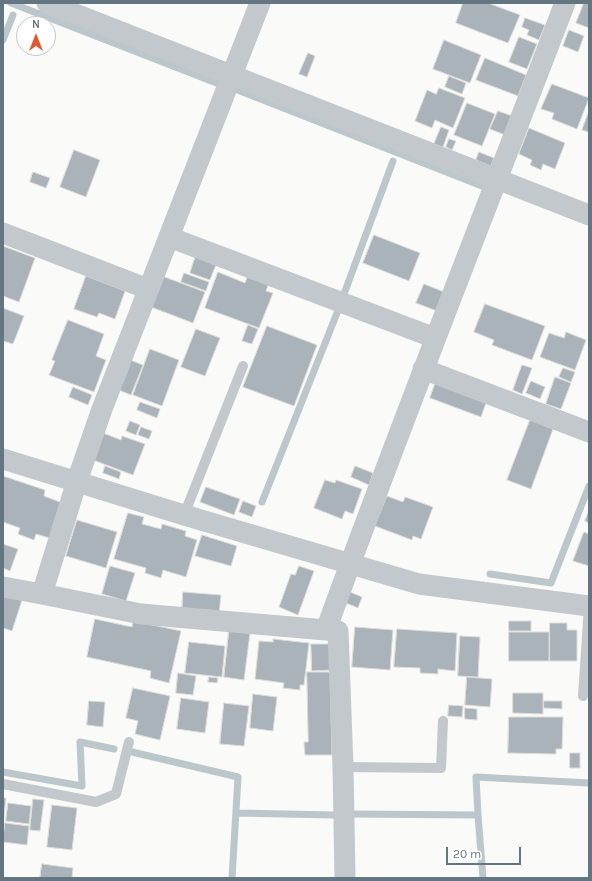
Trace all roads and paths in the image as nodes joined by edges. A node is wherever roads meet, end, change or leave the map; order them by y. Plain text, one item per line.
1 (46, 3) edge
2 (260, 3) edge
3 (565, 3) edge
4 (232, 76) junction
5 (498, 180) junction
6 (589, 215) edge
7 (3, 233) edge
8 (169, 237) junction
9 (148, 289) junction
10 (435, 338) junction
11 (243, 366) dead end
12 (424, 369) junction
13 (589, 432) edge
14 (3, 459) edge
15 (77, 481) junction
16 (184, 515) junction
17 (350, 564) junction
18 (3, 586) edge
19 (42, 594) junction
20 (589, 606) edge
21 (326, 630) junction
22 (583, 696) dead end
23 (443, 721) dead end
24 (129, 742) dead end
25 (343, 767) junction
26 (3, 784) edge
27 (345, 878) edge

1 - 4 street
2 - 4 street
3 - 5 street
4 - 5 street
4 - 8 street
5 - 6 street
5 - 10 street
7 - 9 street
8 - 9 street
8 - 10 street
9 - 15 street
10 - 12 street
11 - 16 lane
12 - 13 street
12 - 17 street
14 - 15 street
15 - 16 street
15 - 19 street
16 - 17 street
17 - 20 street
17 - 21 street
18 - 19 street
19 - 21 street
20 - 22 lane
21 - 25 street
23 - 25 lane
24 - 26 lane
25 - 27 street

